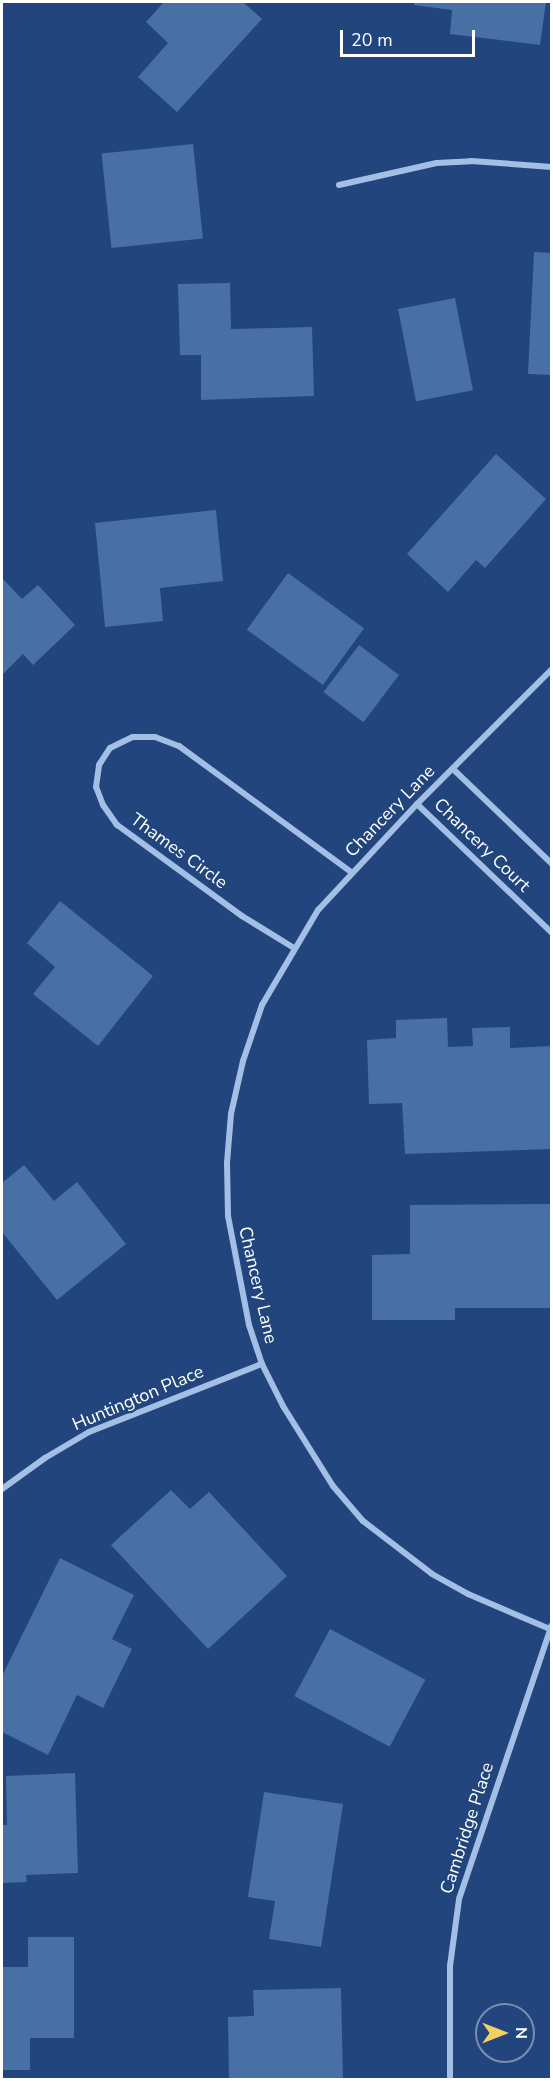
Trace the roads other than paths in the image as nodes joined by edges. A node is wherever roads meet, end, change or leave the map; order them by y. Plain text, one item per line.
1 (552, 167) edge
2 (339, 185) dead end
3 (552, 669) edge
4 (453, 769) junction
5 (417, 804) junction
6 (552, 864) edge
7 (351, 872) junction
8 (552, 933) edge
9 (294, 948) junction
10 (262, 1364) junction
11 (3, 1484) edge
12 (551, 1628) edge
13 (450, 2079) edge

1 - 2 street
3 - 4 street, Chancery Lane
4 - 5 street, Chancery Lane
4 - 6 street, Chancery Court
5 - 7 street, Chancery Lane
5 - 8 street, Chancery Court
7 - 9 street, Chancery Lane
7 - 9 street, Thames Circle
9 - 10 street, Chancery Lane
10 - 11 street, Huntington Place
10 - 12 street, Chancery Lane
12 - 13 street, Cambridge Place

